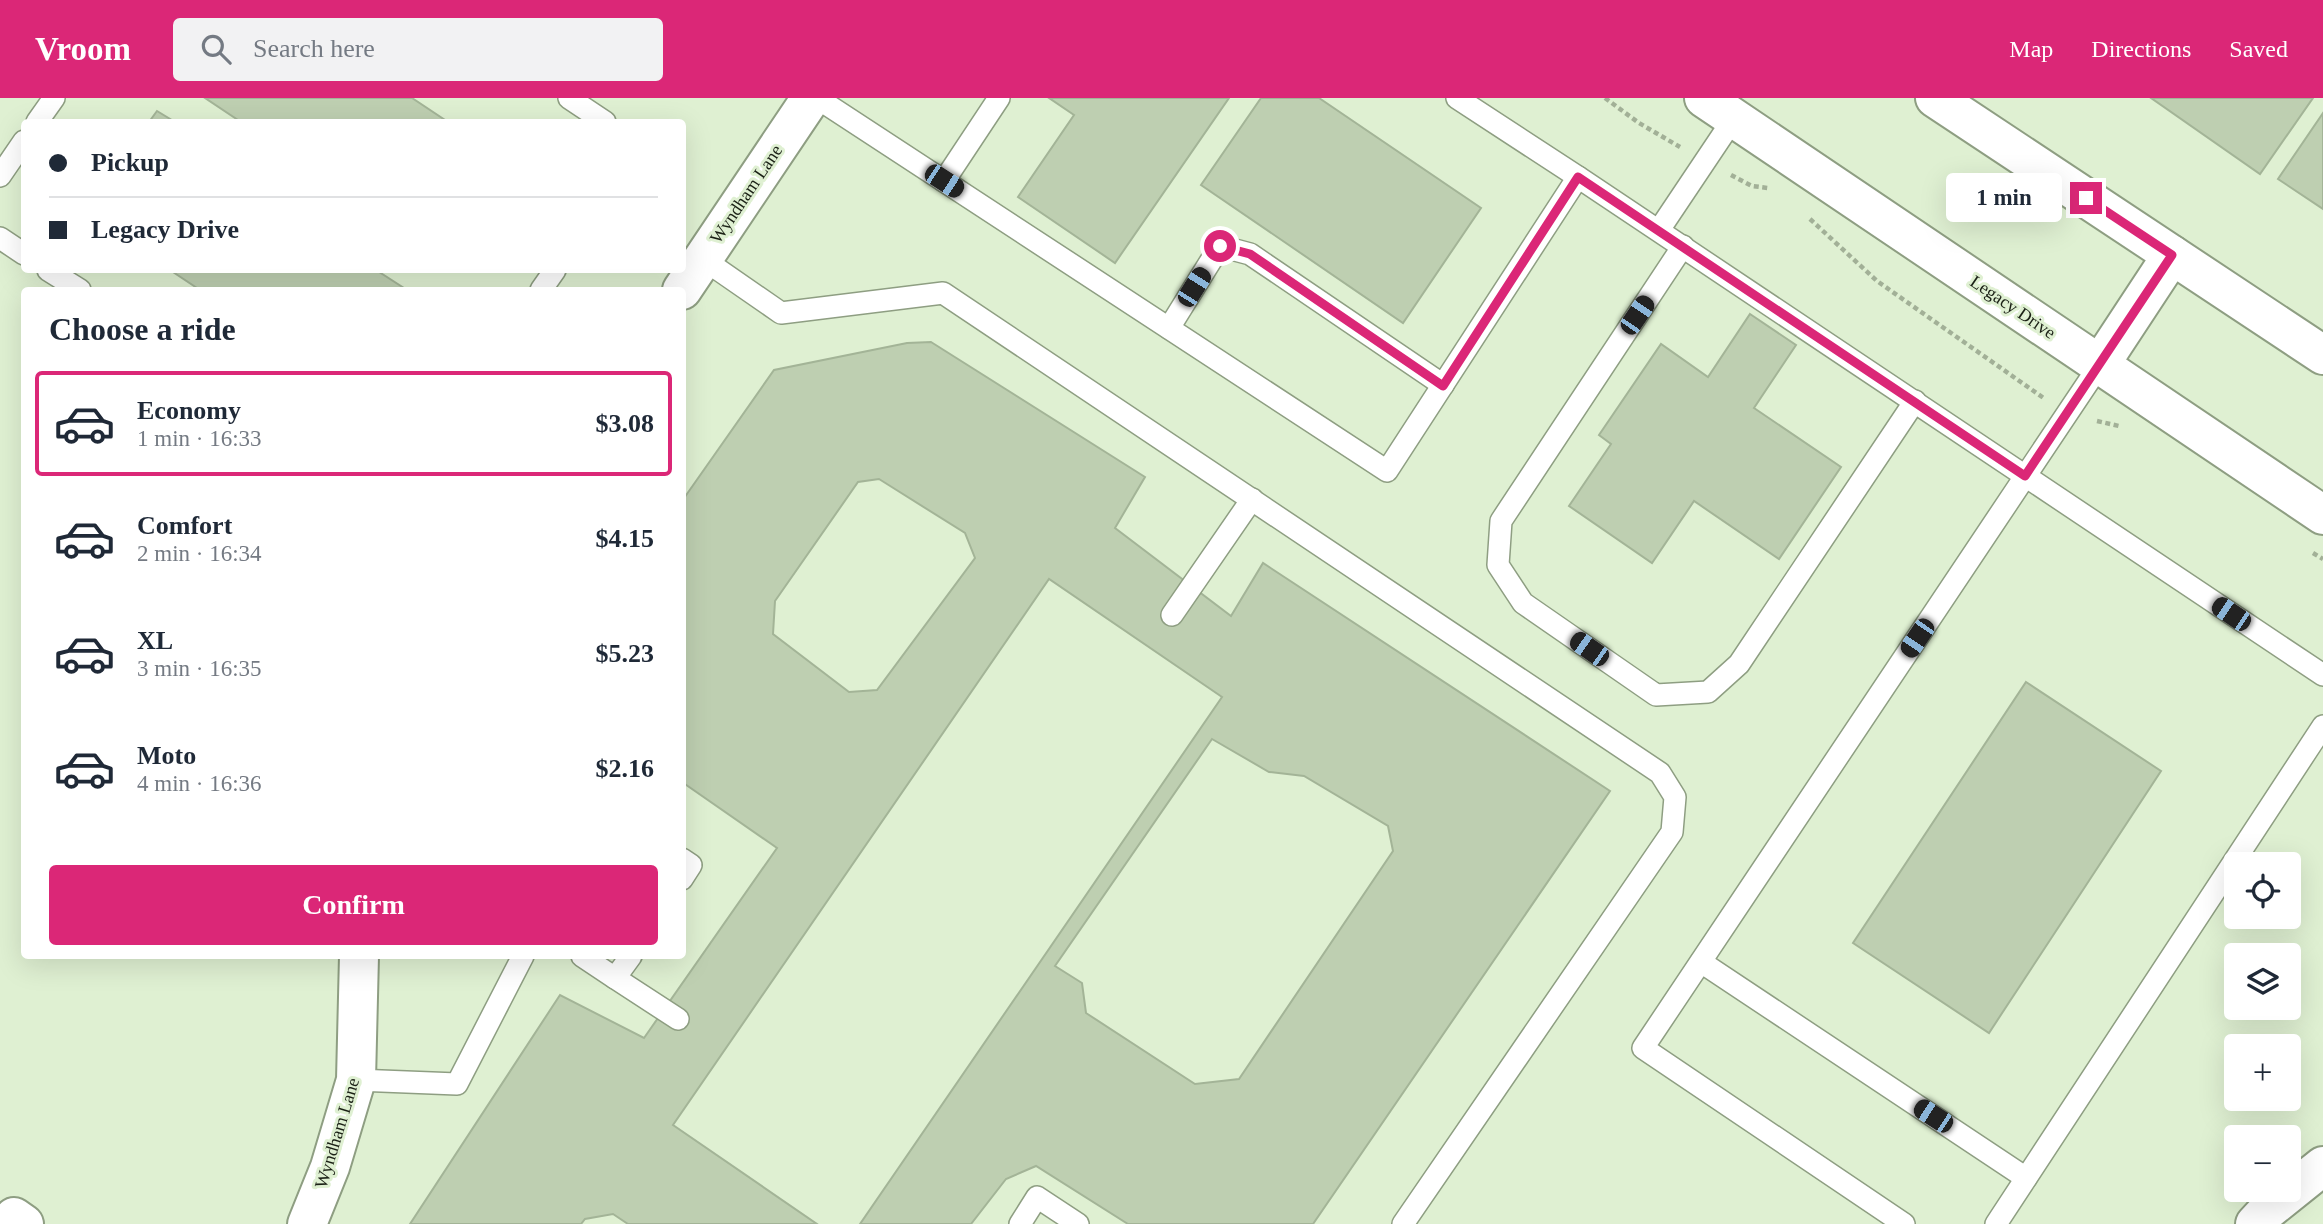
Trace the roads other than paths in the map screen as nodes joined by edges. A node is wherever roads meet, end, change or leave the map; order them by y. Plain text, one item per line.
1 (54, 98) edge
2 (569, 98) edge
3 (811, 98) edge
4 (817, 98) edge
5 (999, 98) edge
6 (1457, 98) edge
7 (1935, 98) edge
8 (1719, 108) edge
9 (39, 119) edge
10 (600, 119) edge
11 (21, 145) edge
12 (0, 176) edge
13 (1578, 177) junction
14 (944, 181) junction
15 (1659, 230) junction
16 (0, 238) edge
17 (1682, 246) junction
18 (21, 252) edge
19 (2172, 255) junction
20 (703, 259) junction
21 (53, 273) edge
22 (75, 287) edge
23 (684, 287) edge
24 (1169, 328) junction
25 (2323, 355) edge
26 (2099, 366) junction
27 (1443, 386) junction
28 (1915, 401) junction
29 (2025, 476) junction
30 (1252, 499) junction
31 (2323, 515) edge
32 (1172, 615) dead end
33 (2323, 676) edge
34 (2323, 726) edge
35 (359, 959) edge
36 (521, 959) edge
37 (586, 959) edge
38 (629, 959) edge
39 (1701, 962) junction
40 (615, 978) junction
41 (678, 1019) dead end
42 (356, 1080) junction
43 (2322, 1170) edge
44 (2026, 1178) junction
45 (307, 1224) edge
46 (1020, 1224) edge
47 (1078, 1224) edge
48 (1403, 1224) edge
49 (1904, 1224) edge
50 (1996, 1224) edge
51 (2255, 1224) edge

1 - 9 lane
2 - 10 lane
3 - 20 main road, Wyndham Lane
4 - 14 lane
5 - 14 lane
6 - 13 lane
7 - 19 main road
8 - 15 lane
8 - 26 main road, Legacy Drive
11 - 12 lane
13 - 15 lane
13 - 27 lane
14 - 24 lane
15 - 17 lane
16 - 18 lane
17 - 28 lane
17 - 28 lane
19 - 25 main road
19 - 26 main road
20 - 23 main road, Wyndham Lane
20 - 30 lane
21 - 22 lane
24 - 27 lane
24 - 27 lane
26 - 29 lane
26 - 31 main road, Legacy Drive
28 - 29 lane
29 - 33 lane
29 - 39 lane
30 - 32 lane
30 - 48 lane
34 - 44 lane
35 - 42 main road, Wyndham Lane
36 - 42 lane
37 - 40 lane
38 - 40 lane
39 - 44 lane
39 - 49 lane
40 - 41 lane
42 - 45 main road, Wyndham Lane
43 - 51 main road
44 - 50 lane
46 - 47 lane

